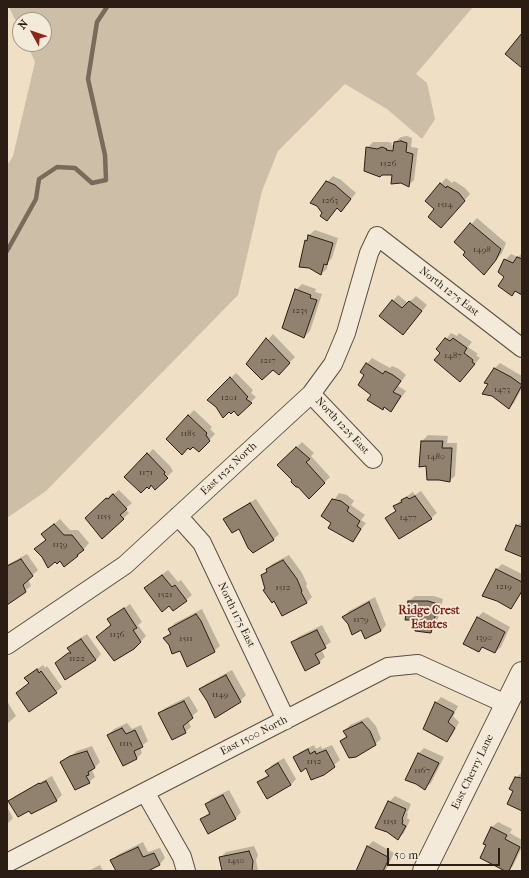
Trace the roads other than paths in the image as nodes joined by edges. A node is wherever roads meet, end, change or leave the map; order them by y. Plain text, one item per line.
1 (377, 236) joint
2 (522, 348) edge
3 (311, 394) junction
4 (373, 459) dead end
5 (178, 516) junction
6 (7, 645) edge
7 (522, 672) edge
8 (506, 704) junction
9 (286, 720) junction
10 (145, 792) junction
11 (7, 863) edge
12 (186, 871) edge
13 (424, 871) edge

1 - 2 street, North 1275 East
1 - 3 street, East 1525 North
3 - 4 street, North 1225 East
3 - 5 street, East 1525 North
5 - 6 street, East 1525 North
5 - 9 street, North 1175 East
7 - 8 street, East Cherry Lane
8 - 9 street, East 1500 North
8 - 13 street, East Cherry Lane
9 - 10 street, East 1500 North
10 - 11 street, East 1500 North
10 - 12 street

